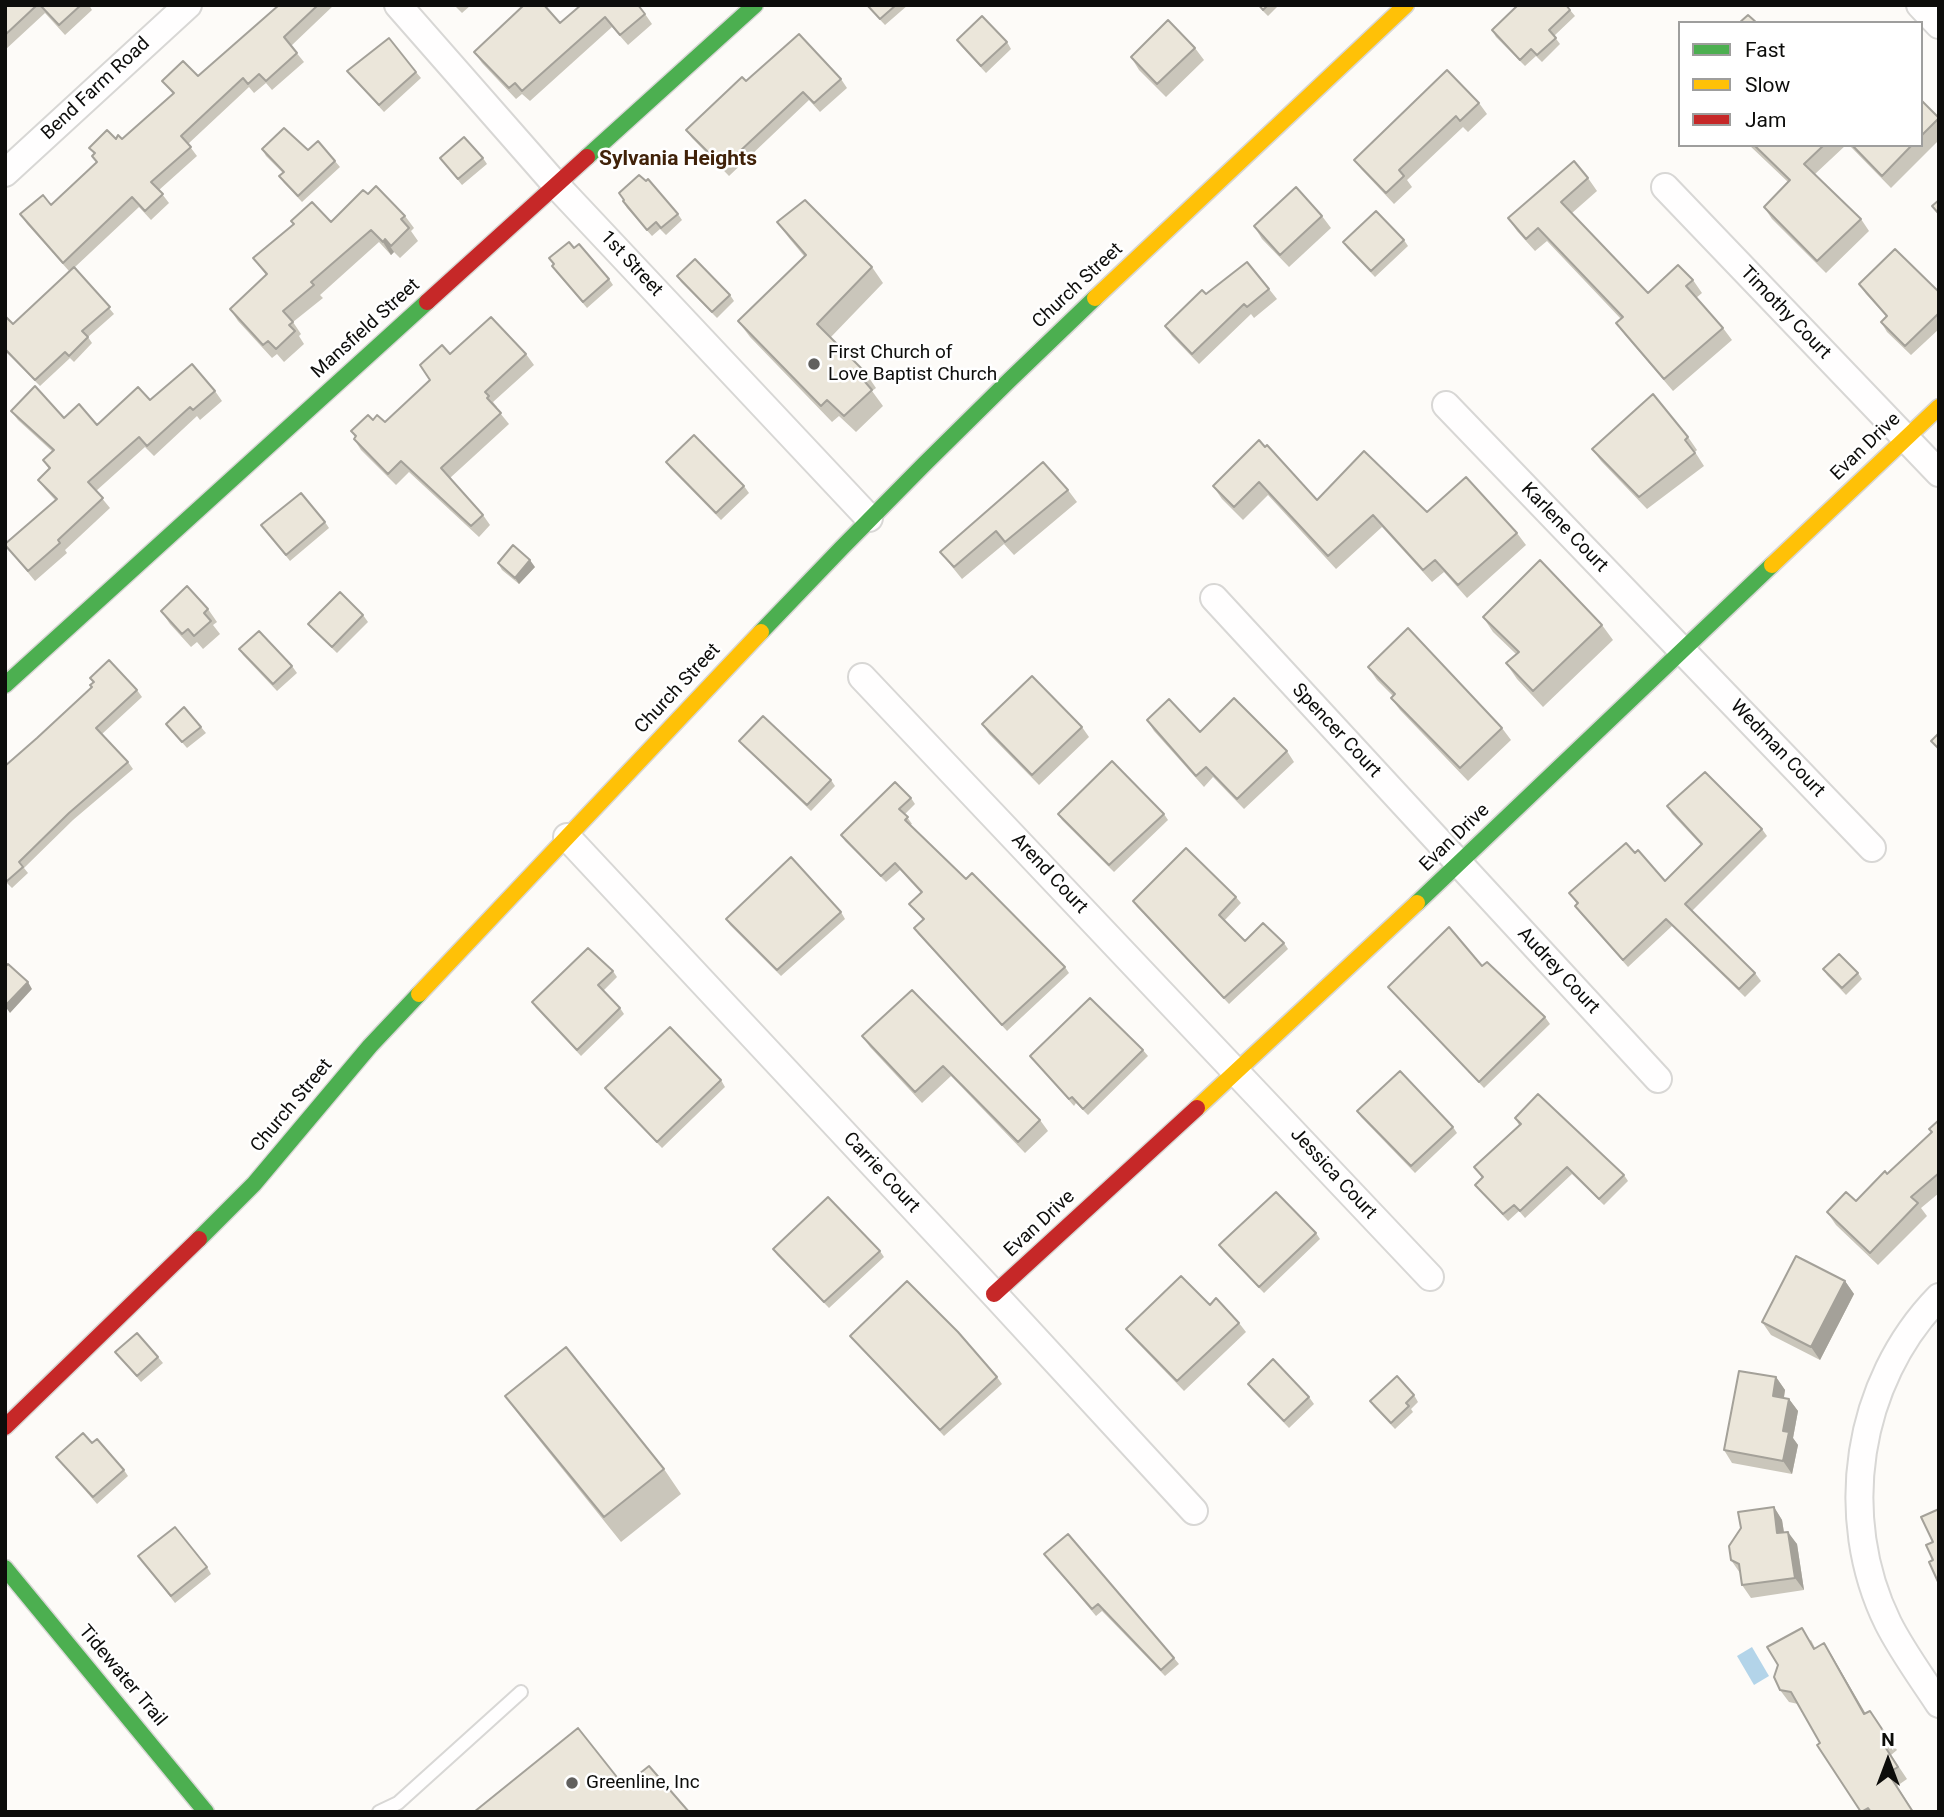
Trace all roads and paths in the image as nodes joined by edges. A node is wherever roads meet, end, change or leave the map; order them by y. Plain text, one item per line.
1 (188, 5) edge
2 (398, 5) edge
3 (755, 5) edge
4 (1406, 5) edge
5 (1920, 5) edge
6 (1939, 26) edge
7 (5, 173) edge
8 (556, 185) junction
9 (1664, 187) dead end
10 (1446, 405) dead end
11 (1939, 407) edge
12 (1906, 439) junction
13 (1939, 473) edge
14 (869, 518) junction
15 (1214, 598) dead end
16 (1682, 651) junction
17 (862, 677) dead end
18 (5, 685) edge
19 (567, 837) junction
20 (1872, 848) dead end
21 (1459, 863) junction
22 (1236, 1072) junction
23 (1658, 1079) dead end
24 (1430, 1277) dead end
25 (995, 1294) junction
26 (1939, 1297) edge
27 (5, 1427) edge
28 (1194, 1511) dead end
29 (5, 1568) edge
30 (522, 1692) dead end
31 (1939, 1704) edge
32 (206, 1812) edge
33 (379, 1812) edge

1 - 7 street, Bend Farm Road
2 - 8 street, 1st Street
3 - 8 street, Mansfield Street
4 - 14 street, Church Street
5 - 6 street
8 - 14 street, 1st Street
8 - 18 street, Mansfield Street
9 - 12 street, Timothy Court
10 - 16 street, Karlene Court
11 - 12 street, Evan Drive
12 - 13 street, Timothy Court
12 - 16 street, Evan Drive
14 - 19 street, Church Street
15 - 21 street, Spencer Court
16 - 20 street, Wedman Court
16 - 21 street, Evan Drive
17 - 22 street, Arend Court
19 - 25 street, Carrie Court
19 - 27 street, Church Street
21 - 22 street, Evan Drive
21 - 23 street, Audrey Court
22 - 24 street, Jessica Court
22 - 25 street, Evan Drive
25 - 28 street, Carrie Court
26 - 31 street
29 - 32 street, Tidewater Trail
30 - 33 lane

